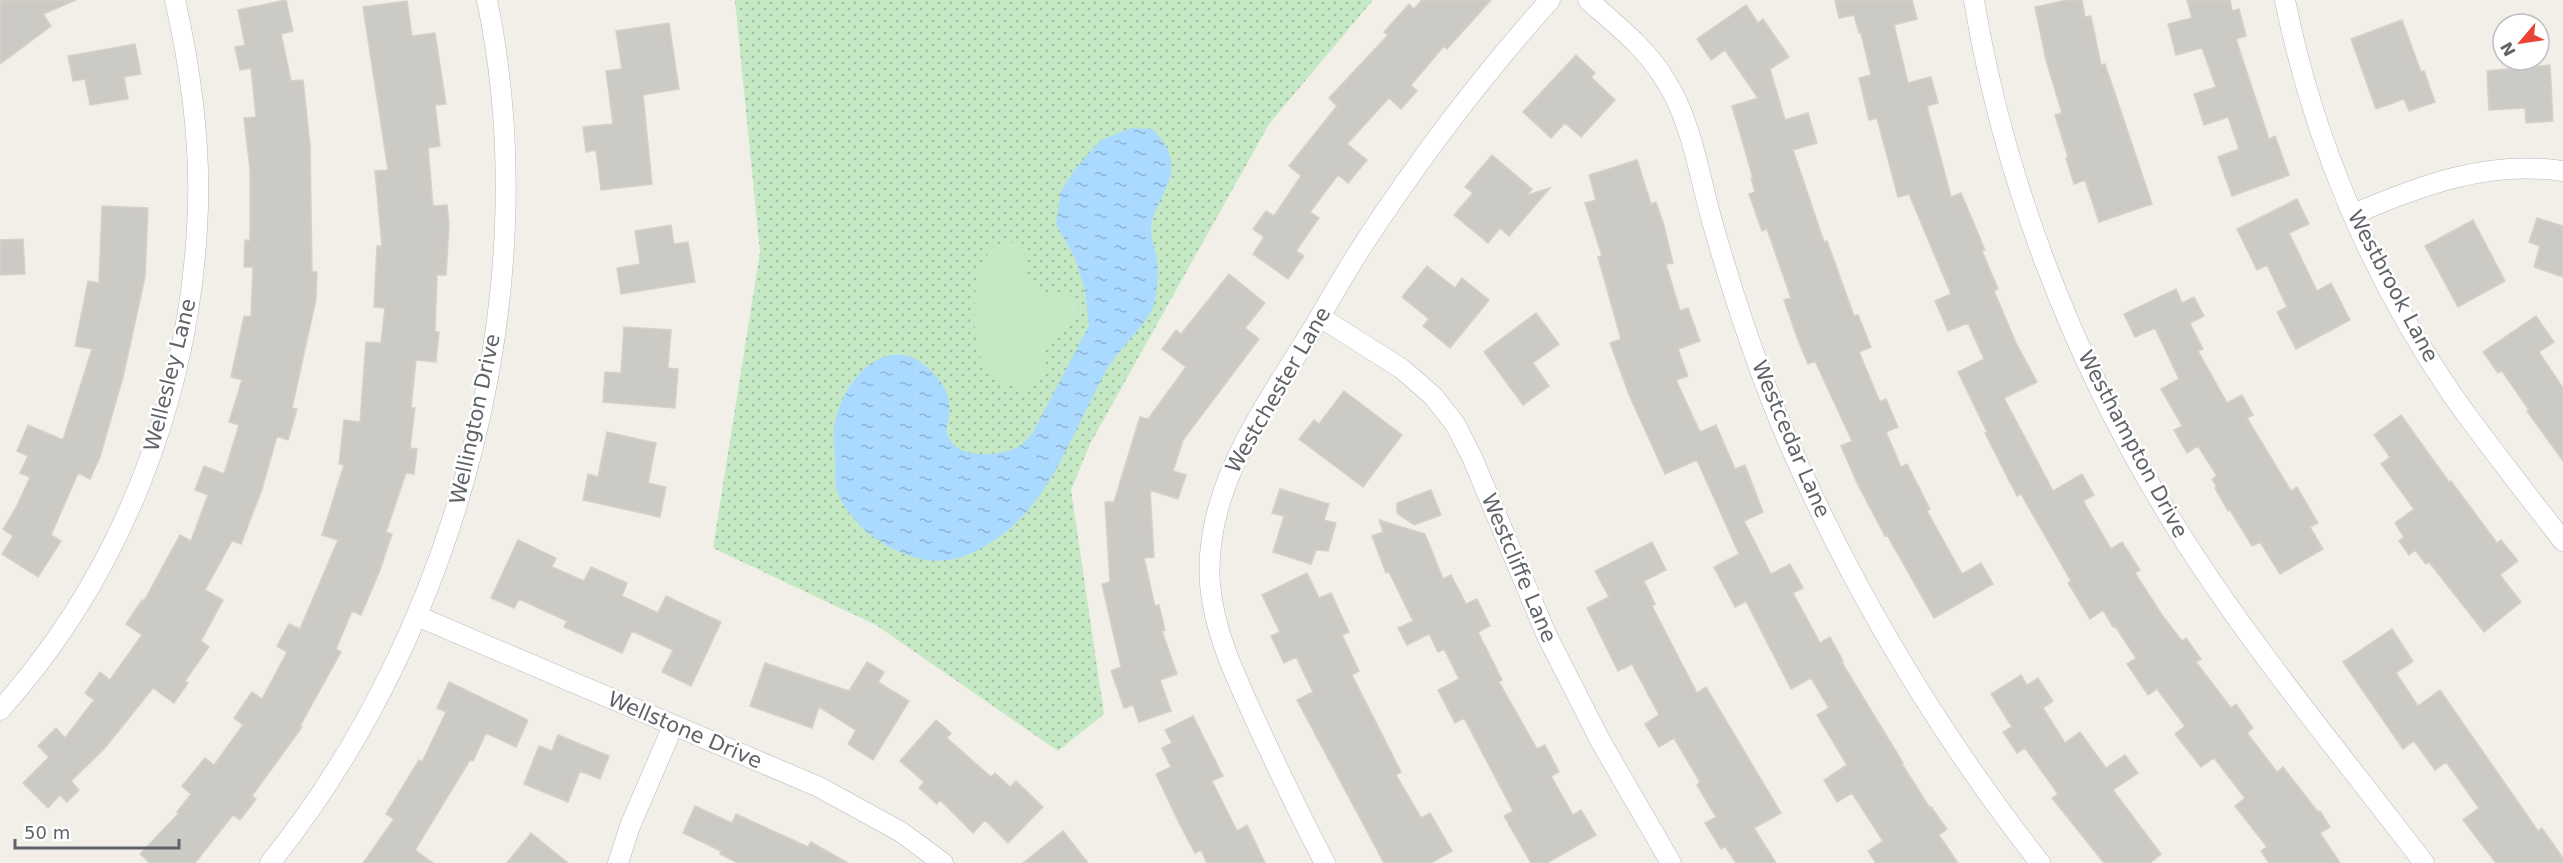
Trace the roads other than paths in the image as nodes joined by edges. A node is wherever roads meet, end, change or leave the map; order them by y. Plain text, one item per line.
1 (175, 0) edge
2 (487, 0) edge
3 (1550, 0) edge
4 (1588, 0) edge
5 (1974, 0) edge
6 (2285, 0) edge
7 (2563, 171) edge
8 (2353, 214) junction
9 (1320, 317) junction
10 (2563, 541) edge
11 (417, 616) junction
12 (0, 710) edge
13 (673, 726) junction
14 (270, 863) edge
15 (618, 863) edge
16 (943, 863) edge
17 (1325, 863) edge
18 (1671, 863) edge
19 (2040, 863) edge
20 (2424, 863) edge

1 - 12 street, Wellesley Lane
2 - 11 street, Wellington Drive
3 - 9 street, Westchester Lane
4 - 19 street, Westcedar Lane
5 - 20 street, Westhampton Drive
6 - 8 street, Westbrook Lane
7 - 8 street
8 - 10 street, Westbrook Lane
9 - 17 street, Westchester Lane
9 - 18 street, Westcliffe Lane
11 - 13 street, Wellstone Drive
11 - 14 street, Wellington Drive
13 - 15 street
13 - 16 street, Wellstone Drive

